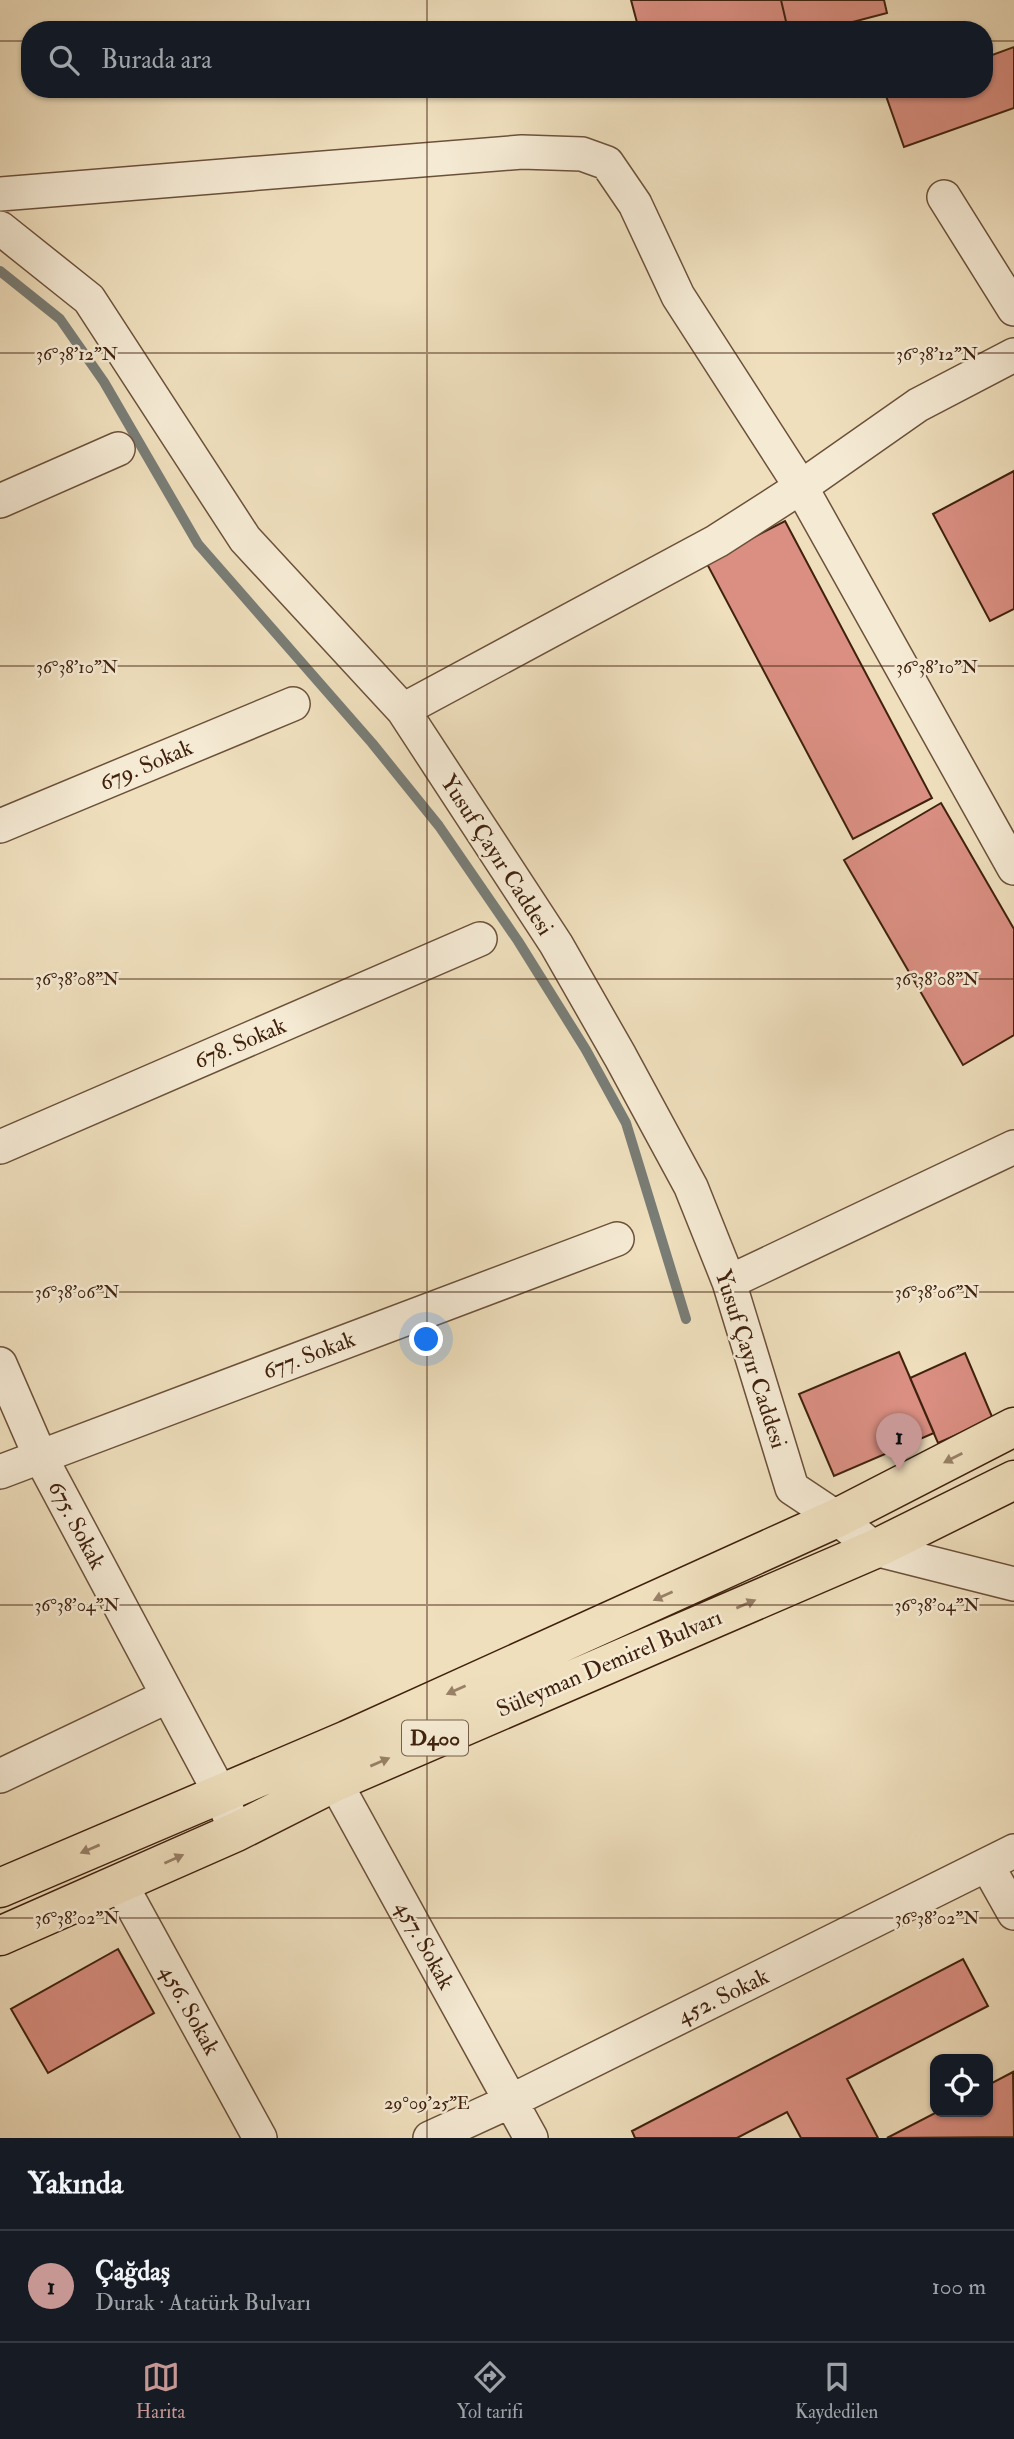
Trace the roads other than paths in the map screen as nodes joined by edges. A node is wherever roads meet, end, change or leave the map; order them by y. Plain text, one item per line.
1 (0, 194) edge
2 (944, 197) dead end
3 (0, 228) edge
4 (1014, 309) edge
5 (1014, 355) edge
6 (118, 449) dead end
7 (801, 487) junction
8 (0, 501) edge
9 (293, 704) dead end
10 (403, 710) junction
11 (0, 826) edge
12 (1014, 867) edge
13 (480, 939) dead end
14 (0, 1147) edge
15 (1014, 1147) edge
16 (617, 1239) dead end
17 (729, 1282) junction
18 (0, 1364) edge
19 (1014, 1427) edge
20 (40, 1456) junction
21 (0, 1472) edge
22 (1014, 1480) edge
23 (837, 1518) junction
24 (875, 1549) junction
25 (1014, 1584) edge
26 (168, 1696) junction
27 (328, 1766) junction
28 (0, 1776) edge
29 (220, 1793) junction
30 (236, 1832) junction
31 (1000, 1858) edge
32 (120, 1883) junction
33 (0, 1888) edge
34 (1014, 1913) edge
35 (0, 1936) edge
36 (511, 2101) junction
37 (260, 2138) edge
38 (430, 2138) edge
39 (531, 2138) edge

1 - 7 street
2 - 4 street
3 - 10 street, Yusuf Çayır Caddesi
5 - 7 street
6 - 8 street
7 - 10 street
7 - 12 street
9 - 11 street, 679. Sokak
10 - 17 street, Yusuf Çayır Caddesi
13 - 14 street, 678. Sokak
15 - 17 street
16 - 20 street, 677. Sokak
17 - 23 street, Yusuf Çayır Caddesi
18 - 20 street, 675. Sokak
19 -> 23 main road, D400
20 - 21 street, 677. Sokak
20 - 26 street, 675. Sokak
22 - 24 main road, D400
23 - 24 street, Yusuf Çayır Caddesi
23 -> 27 main road, Süleyman Demirel Bulvarı / D400
24 - 25 street
27 -> 24 main road, Süleyman Demirel Bulvarı / D400
26 - 28 street
26 - 29 street, 675. Sokak
27 - 29 main road, Süleyman Demirel Bulvarı / D400
27 - 30 main road, Süleyman Demirel Bulvarı / D400
27 - 36 street, 457. Sokak
29 - 30 street, 675. Sokak
29 -> 33 main road, Süleyman Demirel Bulvarı / D400
32 -> 30 main road, Süleyman Demirel Bulvarı / D400
31 - 34 street
31 - 36 street, 452. Sokak
32 - 35 main road, Süleyman Demirel Bulvarı / D400
32 - 37 street, 456. Sokak
36 - 38 street, 452. Sokak
36 - 39 street, 457. Sokak

